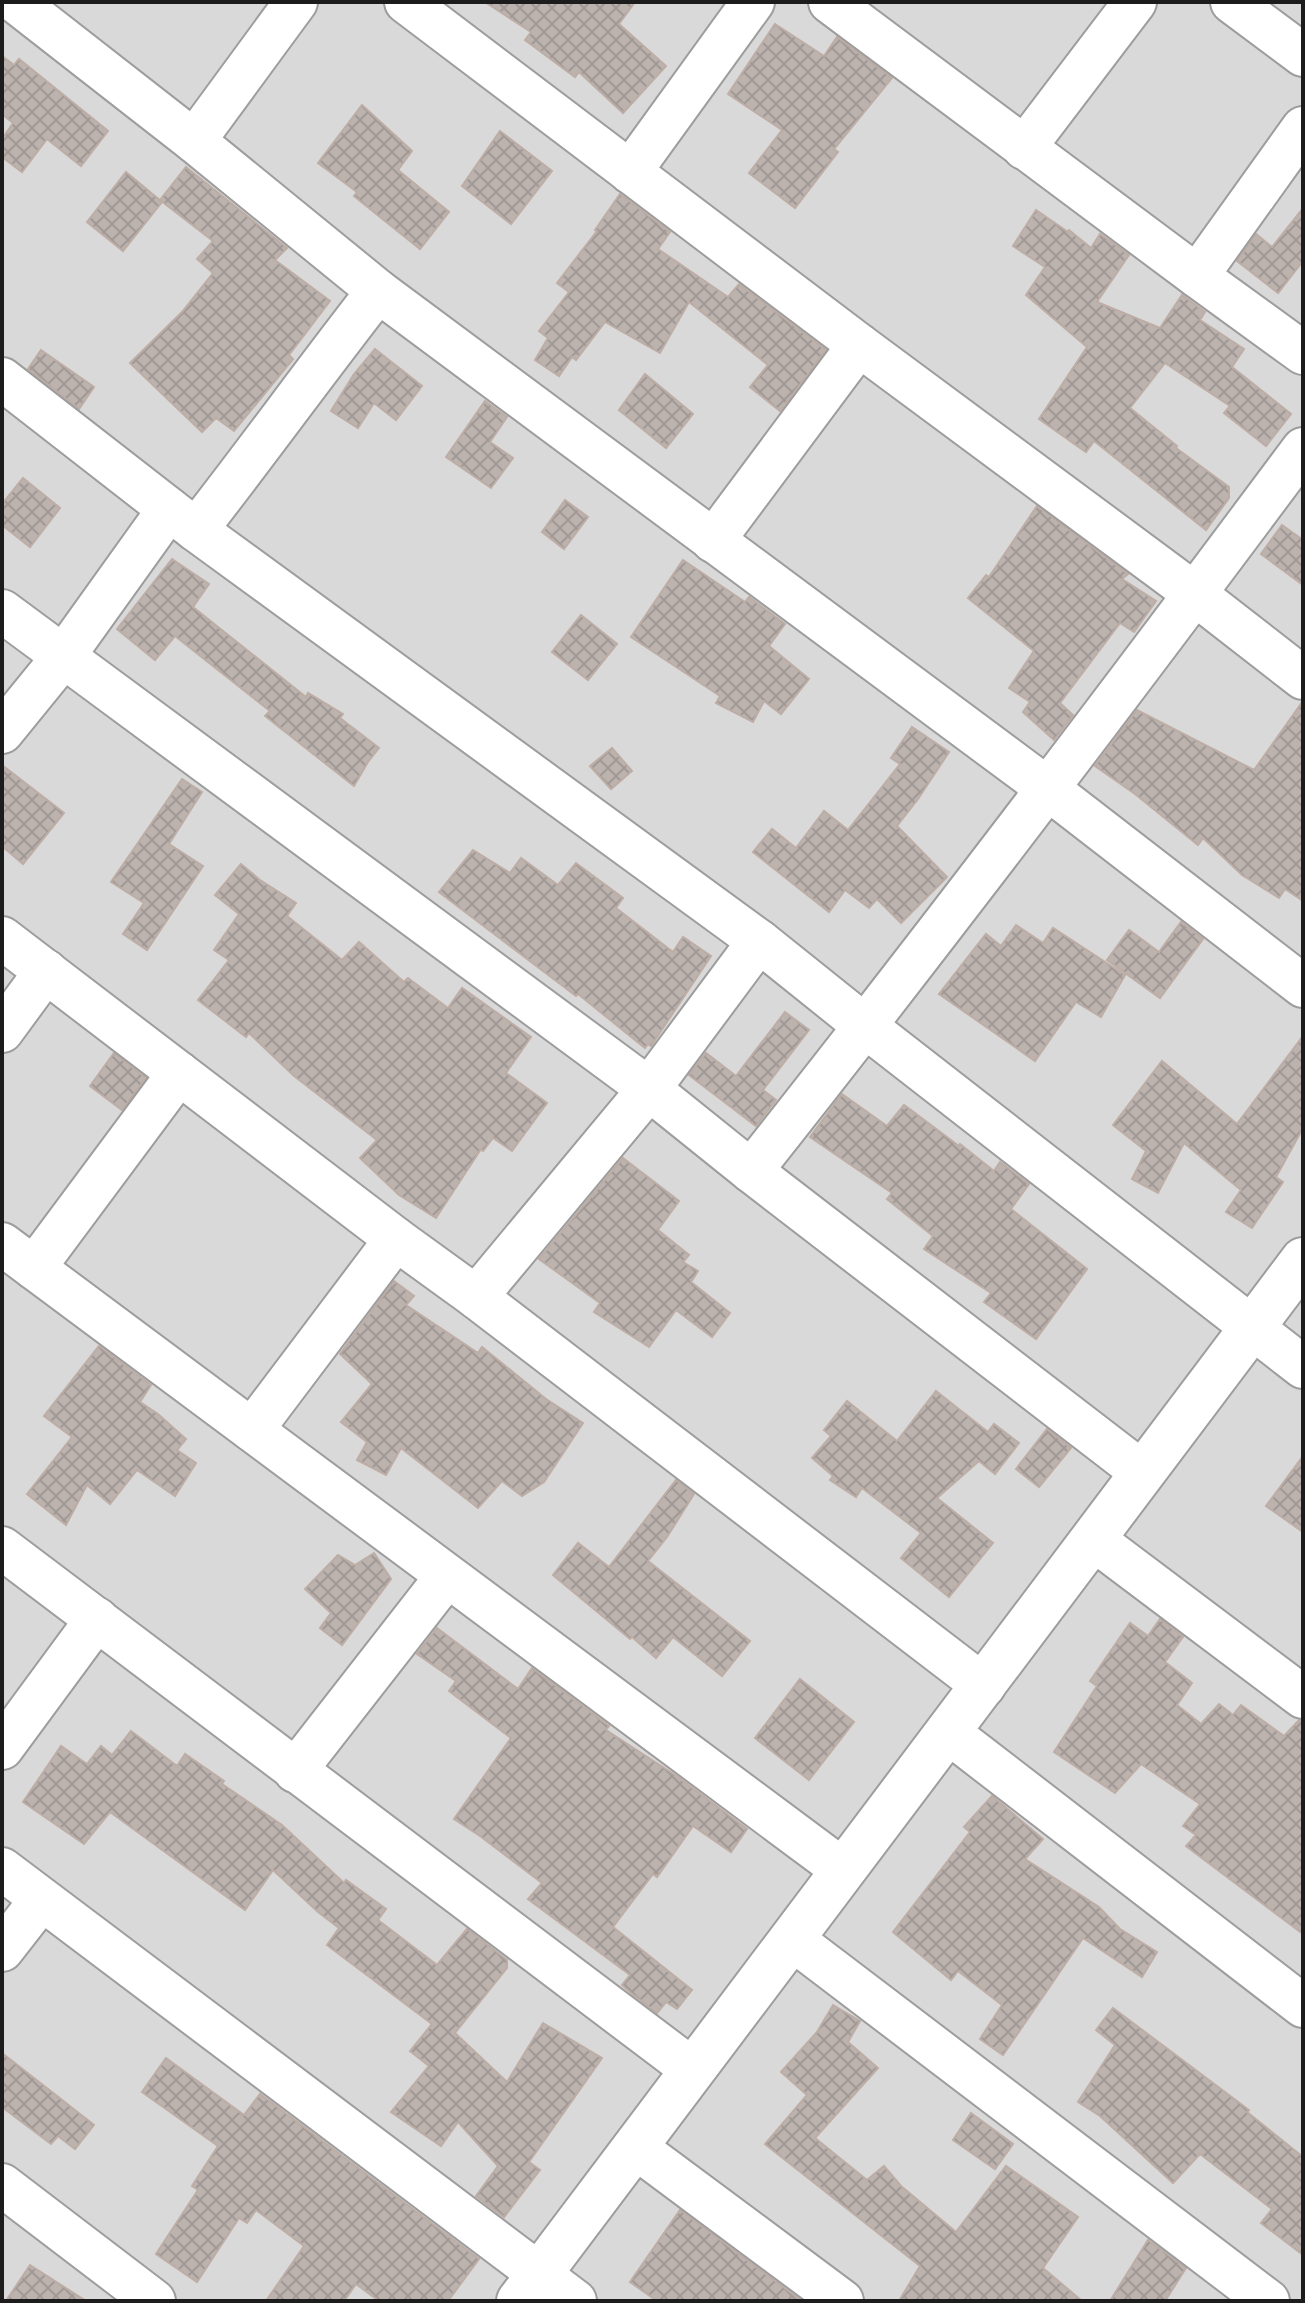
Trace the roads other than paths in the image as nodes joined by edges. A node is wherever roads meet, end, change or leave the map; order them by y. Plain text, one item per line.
1 (16, 2) edge
2 (296, 2) edge
3 (406, 2) edge
4 (753, 2) edge
5 (830, 2) edge
6 (1135, 2) edge
7 (1232, 2) edge
8 (1303, 55) edge
9 (1303, 128) edge
10 (194, 141) junction
11 (1024, 148) junction
12 (630, 172) junction
13 (1197, 276) junction
14 (378, 291) junction
15 (859, 345) junction
16 (1303, 353) edge
17 (2, 379) edge
18 (1303, 449) edge
19 (183, 519) junction
20 (713, 541) junction
21 (1195, 594) junction
22 (2, 611) edge
23 (63, 657) junction
24 (1303, 678) edge
25 (2, 732) edge
26 (1047, 788) junction
27 (2, 938) edge
28 (759, 941) junction
29 (46, 971) junction
30 (1303, 986) edge
31 (865, 1026) junction
32 (2, 1031) edge
33 (179, 1073) junction
34 (649, 1089) junction
35 (751, 1171) junction
36 (396, 1239) junction
37 (18, 1256) edge
38 (1303, 1260) edge
39 (476, 1297) junction
40 (1252, 1327) junction
41 (1303, 1367) edge
42 (252, 1430) junction
43 (1143, 1473) junction
44 (1093, 1539) junction
45 (2, 1548) edge
46 (447, 1576) junction
47 (97, 1619) junction
48 (984, 1686) junction
49 (1303, 1697) edge
50 (948, 1732) junction
51 (2, 1748) edge
52 (295, 1771) junction
53 (2, 1869) edge
54 (843, 1870) junction
55 (41, 1900) junction
56 (792, 1939) junction
57 (2, 1950) edge
58 (1303, 2006) edge
59 (693, 2070) junction
60 (635, 2147) junction
61 (2, 2185) edge
62 (530, 2288) edge
63 (154, 2301) edge
64 (575, 2301) edge
65 (842, 2301) edge
66 (1268, 2301) edge

1 - 10 street
2 - 10 street
3 - 12 street
4 - 12 street
5 - 11 street
6 - 11 street
7 - 8 street
9 - 13 street
10 - 14 street
11 - 13 street
12 - 15 street
13 - 16 street
14 - 19 street
14 - 20 street
15 - 20 street
15 - 21 street
17 - 19 street
18 - 21 street
19 - 23 street
19 - 28 street
20 - 26 street
21 - 24 street
21 - 26 street
22 - 23 street
23 - 25 street
23 - 34 street
26 - 30 street
26 - 31 street
27 - 29 street
28 - 31 street
28 - 34 street
29 - 32 street
29 - 33 street
31 - 35 street
31 - 40 street
33 - 36 street
33 - 37 street
34 - 35 street
34 - 39 street
35 - 43 street
36 - 39 street
36 - 42 street
37 - 42 street
38 - 40 street
39 - 48 street
40 - 41 street
40 - 43 street
42 - 46 street
43 - 44 street
44 - 48 street
44 - 49 street
45 - 47 street
46 - 52 street
46 - 54 street
47 - 51 street
47 - 52 street
48 - 50 street
50 - 54 street
50 - 58 street
52 - 59 street
53 - 55 street
54 - 56 street
55 - 57 street
55 - 62 street
56 - 59 street
56 - 66 street
59 - 60 street
60 - 62 street
60 - 65 street
61 - 63 street
62 - 64 street

